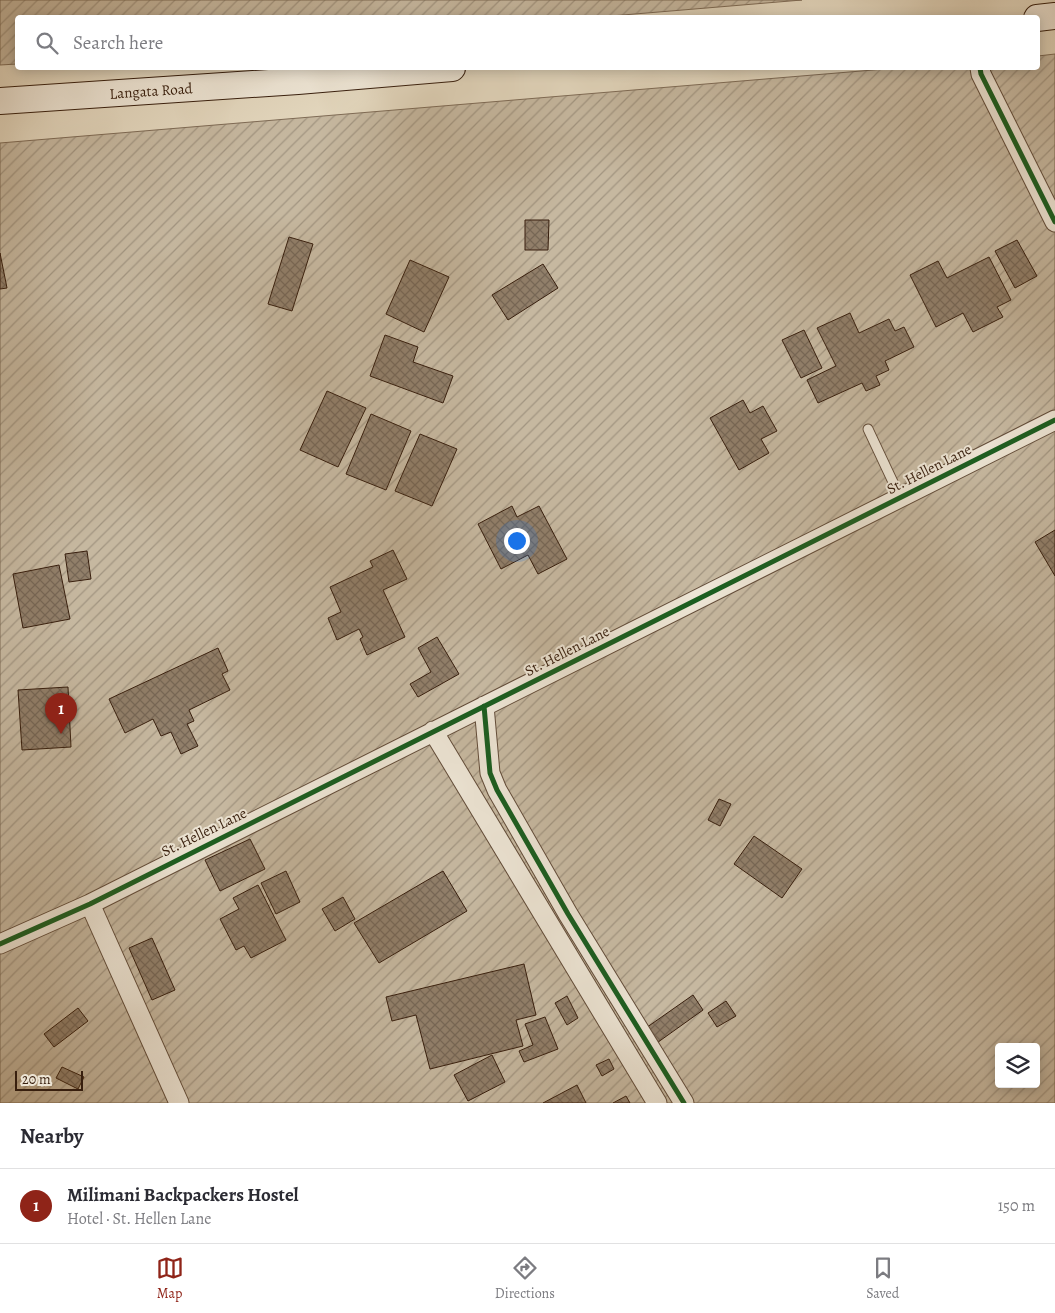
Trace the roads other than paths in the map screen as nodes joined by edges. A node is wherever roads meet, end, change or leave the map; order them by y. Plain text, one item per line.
1 (1055, 16) edge
2 (1040, 18) edge
3 (427, 70) edge
4 (980, 70) edge
5 (0, 101) edge
6 (1055, 222) edge
7 (1055, 420) edge
8 (868, 429) dead end
9 (900, 497) junction
10 (484, 706) junction
11 (433, 731) junction
12 (90, 904) junction
13 (0, 944) edge
14 (178, 1103) edge
15 (656, 1103) edge
16 (684, 1103) edge

1 - 2 main road
3 - 5 main road, Langata Road
4 - 6 street
7 - 9 street, St. Hellen Lane
8 - 9 lane
9 - 10 street, St. Hellen Lane
10 - 11 street, St. Hellen Lane
10 - 16 street
11 - 12 street, St. Hellen Lane
11 - 15 street
12 - 13 street, St. Hellen Lane
12 - 14 street

